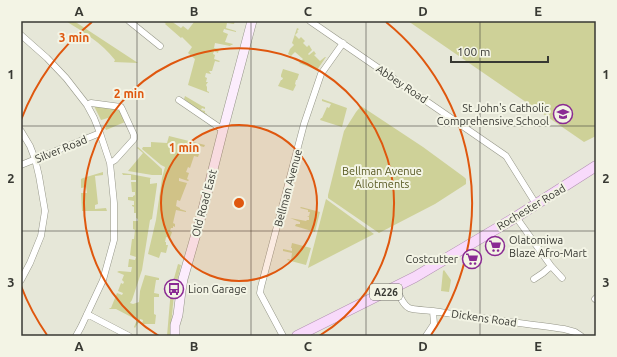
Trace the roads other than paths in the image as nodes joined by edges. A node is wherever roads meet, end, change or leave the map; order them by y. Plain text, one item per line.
1 (129, 21) edge
2 (252, 21) edge
3 (310, 21) edge
4 (21, 34) edge
5 (343, 43) junction
6 (160, 46) dead end
7 (179, 100) dead end
8 (87, 105) junction
9 (223, 130) junction
10 (21, 131) edge
11 (100, 133) junction
12 (35, 159) junction
13 (110, 163) junction
14 (21, 165) edge
15 (596, 166) edge
16 (536, 204) junction
17 (516, 217) junction
18 (551, 266) junction
19 (562, 278) dead end
20 (534, 279) dead end
21 (21, 280) edge
22 (396, 287) junction
23 (433, 311) junction
24 (87, 314) junction
25 (178, 315) junction
26 (76, 336) edge
27 (129, 336) edge
28 (175, 336) edge
29 (181, 336) edge
30 (283, 336) edge
31 (297, 336) edge
32 (426, 336) edge
33 (581, 336) edge

1 - 6 street
2 - 9 main road, Old Road East
3 - 5 street, Abbey Road
4 - 8 street
5 - 16 street, Abbey Road
5 - 30 street, Bellman Avenue
7 - 9 street
8 - 11 street
8 - 13 street
9 - 25 main road, Old Road East
10 - 12 street
11 - 12 street, Silver Road
11 - 13 street
12 - 14 street, Silver Road
12 - 21 street
13 - 24 street
15 - 16 main road, Rochester Road / A226
16 - 17 main road, Rochester Road / A226
17 - 18 street
17 - 22 main road, Rochester Road / A226
18 - 19 street
18 - 20 street
22 - 23 street, Dickens Road
22 - 31 main road, Rochester Road / A226
23 - 32 street
23 - 33 street, Dickens Road
24 - 26 street
24 - 27 street
25 - 28 main road, Old Road East
25 - 29 main road, Old Road East

